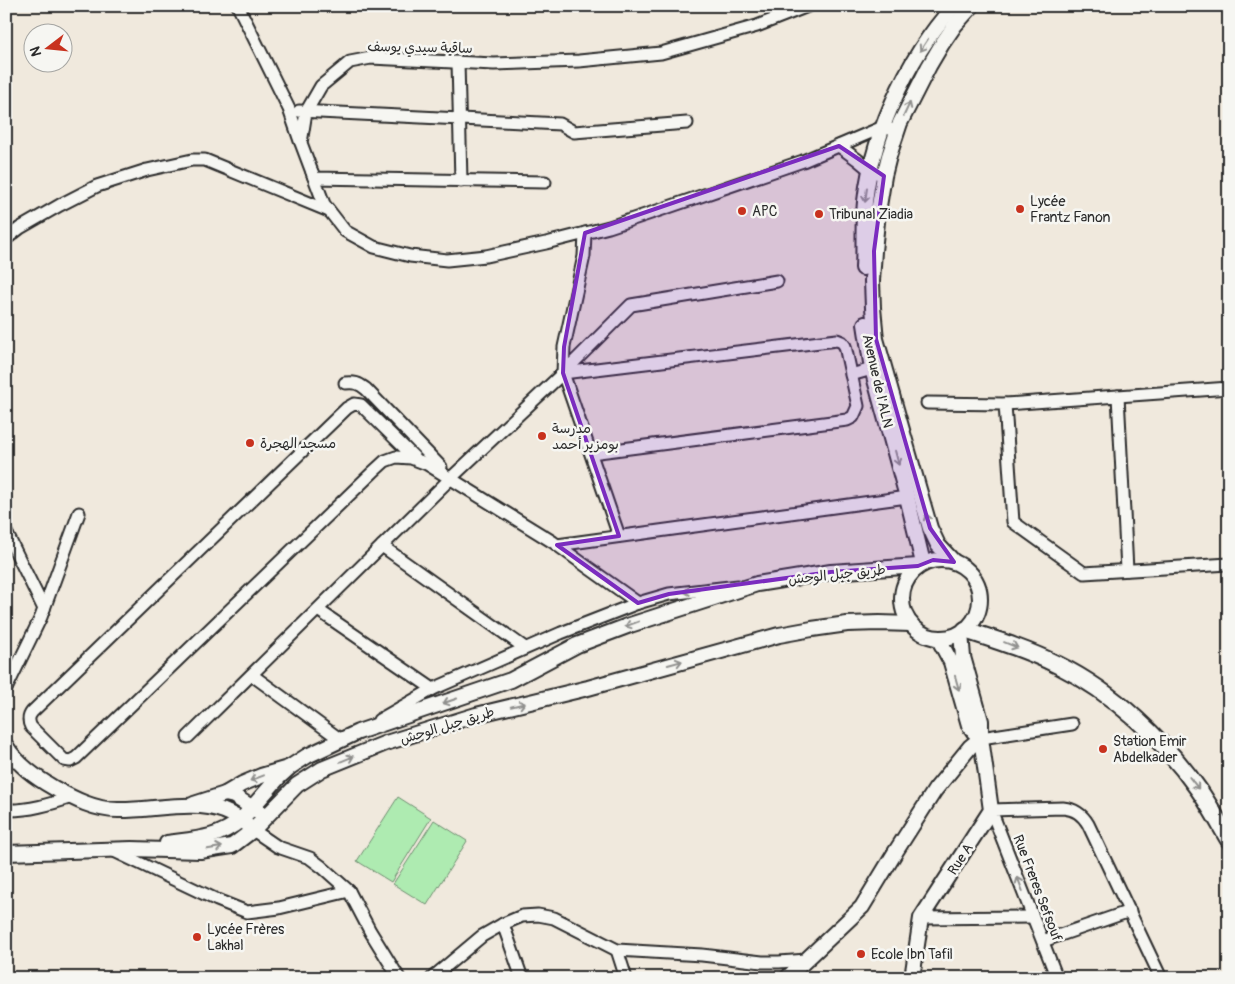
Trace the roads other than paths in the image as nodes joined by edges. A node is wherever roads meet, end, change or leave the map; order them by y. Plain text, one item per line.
1 (238, 6) edge
2 (808, 6) edge
3 (954, 6) edge
4 (972, 6) edge
5 (458, 62) junction
6 (289, 109) junction
7 (306, 112) junction
8 (459, 119) junction
9 (687, 123) dead end
10 (883, 127) junction
11 (897, 131) junction
12 (839, 146) junction
13 (870, 170) junction
14 (884, 176) junction
15 (314, 178) junction
16 (461, 181) junction
17 (545, 182) dead end
18 (329, 211) junction
19 (585, 233) junction
20 (6, 239) edge
21 (776, 281) dead end
22 (872, 369) junction
23 (564, 373) junction
24 (851, 375) junction
25 (345, 383) dead end
26 (1229, 388) edge
27 (1118, 396) junction
28 (927, 403) dead end
29 (1005, 404) junction
30 (591, 453) junction
31 (417, 460) junction
32 (451, 478) junction
33 (907, 497) junction
34 (79, 513) dead end
35 (6, 532) edge
36 (619, 536) junction
37 (557, 545) junction
38 (382, 546) junction
39 (954, 562) junction
40 (1229, 564) edge
41 (921, 565) junction
42 (1128, 570) junction
43 (757, 584) junction
44 (638, 603) junction
45 (44, 609) junction
46 (318, 610) junction
47 (911, 624) junction
48 (963, 632) junction
49 (938, 638) junction
50 (525, 648) junction
51 (252, 674) junction
52 (6, 689) edge
53 (433, 689) junction
54 (1072, 724) dead end
55 (358, 732) junction
56 (188, 737) dead end
57 (981, 738) junction
58 (341, 740) junction
59 (6, 746) edge
60 (290, 767) junction
61 (225, 794) junction
62 (72, 797) junction
63 (188, 806) junction
64 (252, 807) junction
65 (214, 808) junction
66 (6, 810) edge
67 (991, 810) junction
68 (266, 818) junction
69 (241, 820) junction
70 (253, 830) junction
71 (214, 835) junction
72 (1229, 840) edge
73 (110, 849) junction
74 (132, 849) junction
75 (6, 852) edge
76 (349, 891) junction
77 (1130, 911) junction
78 (1033, 916) junction
79 (921, 918) junction
80 (503, 924) junction
81 (1043, 941) junction
82 (617, 950) junction
83 (807, 960) junction
84 (440, 975) edge
85 (399, 978) edge
86 (522, 978) edge
87 (626, 978) edge
88 (787, 978) edge
89 (912, 978) edge
90 (1057, 978) edge
91 (1161, 978) edge

1 - 6 street
2 - 5 street, ساقية سيدي يوسف
3 -> 10 main road, Avenue de l'ALN
11 -> 4 main road
5 - 7 street, ساقية سيدي يوسف
5 - 8 street
6 - 7 street
6 - 15 street
7 - 8 street
7 - 15 street, ساقية سيدي يوسف
8 - 9 street
8 - 16 street
10 - 11 street
10 - 12 street, ساقية سيدي يوسف
10 - 13 main road, Avenue de l'ALN
11 - 14 main road
12 - 13 street
12 - 19 street, ساقية سيدي يوسف
13 - 14 street
13 -> 22 main road, Avenue de l'ALN
39 -> 14 main road
15 - 16 street
15 - 18 street, ساقية سيدي يوسف
16 - 17 street
18 - 19 street, ساقية سيدي يوسف
18 - 20 street
19 - 23 street
21 - 23 street
22 - 24 street
22 -> 33 main road, Avenue de l'ALN
23 - 24 street
23 - 30 street
23 - 32 street
24 - 30 street
25 - 32 street
26 - 27 street
27 - 29 street
27 - 42 street
28 - 29 street
29 - 42 street
30 - 36 street
31 - 31 street
31 - 32 street
32 - 37 street
32 - 38 street
33 - 36 street
33 - 41 main road, Avenue de l'ALN
34 - 45 street
35 - 45 street
36 - 37 street
37 - 44 street
38 - 46 street
38 - 50 street
39 - 41 main road
39 - 48 main road
40 - 42 street
41 - 43 main road, طريق جبل الوحش
41 - 47 main road
43 -> 44 street, طريق جبل الوحش
43 -> 55 main road, طريق جبل الوحش
44 - 50 street, طريق جبل الوحش
45 - 52 street
46 - 51 street
46 - 53 street
47 - 49 main road
68 -> 47 main road, طريق جبل الوحش
48 - 49 main road
48 - 57 main road
48 -> 72 highway
49 -> 57 main road
50 - 53 street, طريق جبل الوحش
51 - 56 street
51 - 58 street
53 - 55 street, طريق جبل الوحش
54 - 57 street
55 - 58 main road
57 - 67 main road
57 - 83 main road
58 - 60 main road
59 - 62 main road
60 -> 61 main road
60 - 64 main road
61 - 63 main road
61 - 64 main road
62 - 63 main road
62 - 66 street
63 - 65 main road
64 - 68 main road
64 - 69 main road
65 - 69 main road
65 - 71 main road
67 - 77 street
78 -> 67 street, Rue Freres Sefsouf
67 - 79 main road, Rue A
68 - 70 main road, طريق جبل الوحش
69 - 70 main road
69 - 71 main road
74 -> 70 main road, طريق جبل الوحش
70 - 76 street
71 - 74 main road
73 - 74 main road, طريق جبل الوحش
73 - 75 main road, طريق جبل الوحش
73 - 76 street
76 - 85 street
77 - 81 street
77 - 91 street
78 - 79 street
78 - 81 street, Rue Freres Sefsouf
79 - 89 main road, Rue A
80 - 82 street
80 - 84 street
80 - 86 street
81 - 90 street, Rue Freres Sefsouf
82 - 83 street
82 - 87 street
83 - 88 main road

